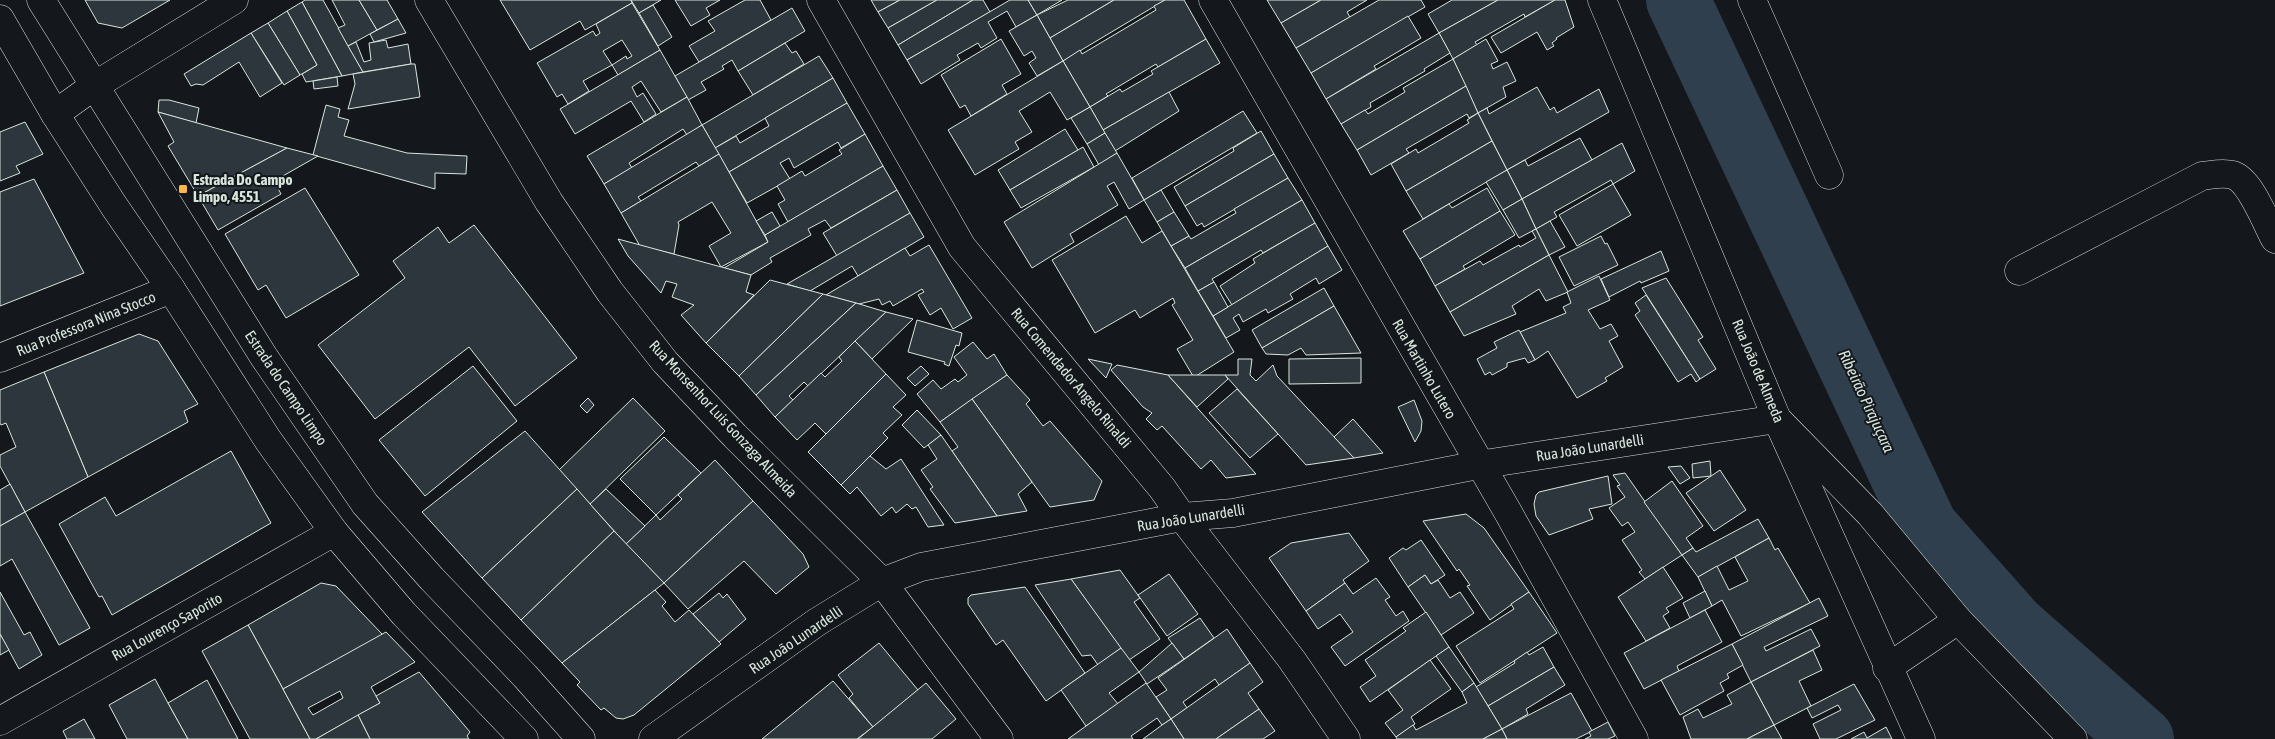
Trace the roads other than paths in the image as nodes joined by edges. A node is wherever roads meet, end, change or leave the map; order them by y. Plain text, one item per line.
1 (40, 0) edge
2 (234, 0) edge
3 (429, 0) edge
4 (821, 0) edge
5 (1213, 0) edge
6 (1602, 0) edge
7 (1752, 0) edge
8 (0, 19) edge
9 (94, 86) junction
10 (55, 114) junction
11 (1829, 175) dead end
12 (2275, 239) edge
13 (2019, 271) dead end
14 (171, 289) junction
15 (0, 358) edge
16 (1777, 419) junction
17 (1478, 465) junction
18 (1182, 517) junction
19 (334, 532) junction
20 (882, 582) junction
21 (1958, 620) junction
22 (1888, 668) junction
23 (0, 721) edge
24 (524, 739) edge
25 (581, 739) edge
26 (653, 739) edge
27 (1000, 739) edge
28 (1346, 739) edge
29 (1634, 739) edge
30 (1921, 739) edge
31 (2074, 739) edge

1 - 9 street, Estrada do Campo Limpo
2 - 9 street
3 - 20 street, Rua Monsenhor Luis Gonzaga Almeida
4 - 18 street, Rua Comendador Angelo Rinaldi
5 - 17 street, Rua Martinho Lutero
6 - 16 street, Rua João de Almeda
7 - 11 street
8 - 10 street
9 - 10 street
9 - 25 street, Estrada do Campo Limpo
10 - 14 street
12 - 13 street
14 - 15 street, Rua Professora Nina Stocco
14 - 19 street
16 - 17 street, Rua João Lunardelli
16 - 21 street
16 - 22 street, Rua João de Almeda
17 - 18 street, Rua João Lunardelli
17 - 29 street, Rua Martinho Lutero
18 - 20 street, Rua João Lunardelli
18 - 28 street, Rua Comendador Angelo Rinaldi
19 - 23 street, Rua Lourenço Saporito
19 - 24 street
20 - 26 street, Rua João Lunardelli
20 - 27 street, Rua Monsenhor Luis Gonzaga Almeida
21 - 22 street
21 - 31 street
22 - 30 street, Rua João de Almeda

